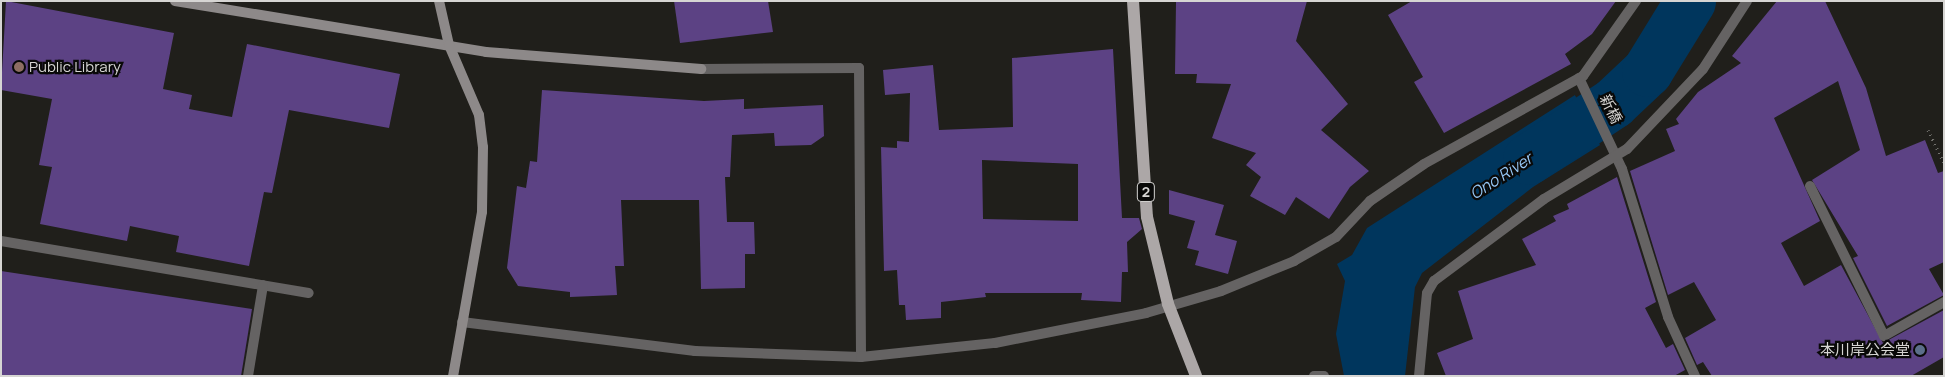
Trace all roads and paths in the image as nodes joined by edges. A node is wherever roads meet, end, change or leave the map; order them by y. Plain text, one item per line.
1 (176, 1) edge
2 (439, 1) edge
3 (1133, 1) edge
4 (1636, 1) edge
5 (1746, 1) edge
6 (450, 45) junction
7 (1579, 78) junction
8 (1928, 130) dead end
9 (1616, 154) junction
10 (1944, 163) edge
11 (1810, 186) dead end
12 (1, 241) edge
13 (263, 285) junction
14 (309, 293) dead end
15 (1944, 302) edge
16 (1168, 304) junction
17 (462, 322) junction
18 (861, 357) junction
19 (248, 376) edge
20 (453, 376) edge
21 (1196, 376) edge
22 (1314, 376) edge
23 (1324, 376) edge
24 (1419, 376) edge
25 (1695, 376) edge

1 - 6 street
2 - 6 street
3 - 16 main road, 2
4 - 7 street
5 - 9 street
6 - 17 street
6 - 18 street
7 - 9 street, 新橋
7 - 16 street
8 - 10 path
9 - 24 street
9 - 25 street, 新橋
11 - 15 street
12 - 13 street
13 - 14 street
13 - 19 street
16 - 18 street
16 - 21 main road, 2
17 - 18 street
17 - 20 street
22 - 23 street

